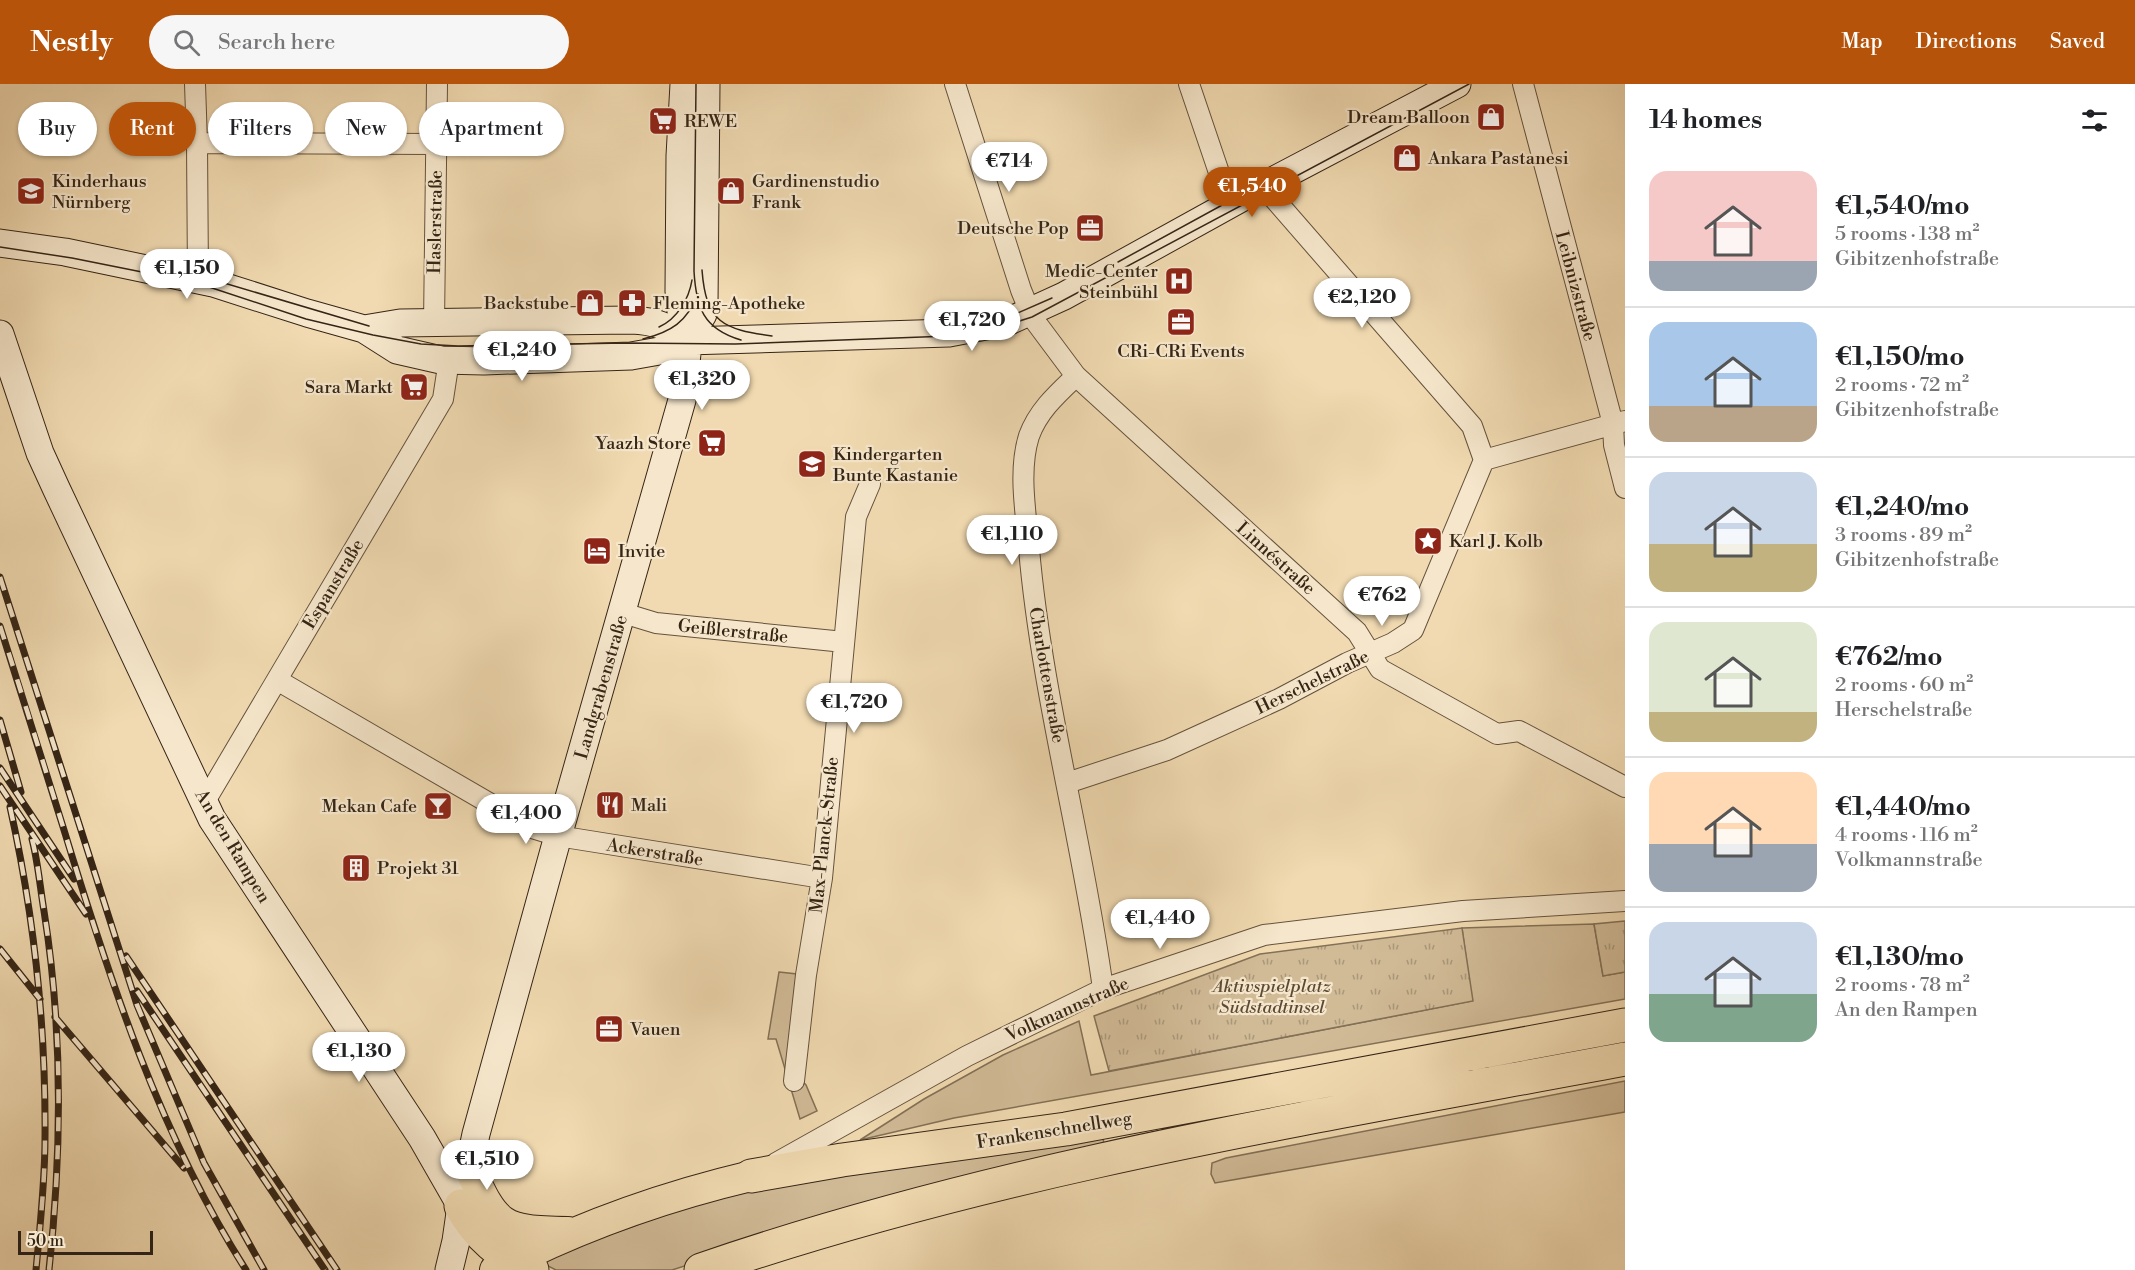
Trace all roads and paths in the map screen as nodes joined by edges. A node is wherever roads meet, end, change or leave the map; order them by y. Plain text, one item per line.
1 (195, 84) edge
2 (437, 84) edge
3 (684, 84) edge
4 (706, 84) edge
5 (955, 84) edge
6 (1189, 84) edge
7 (1457, 84) edge
8 (1523, 84) edge
9 (437, 102) edge
10 (197, 143) junction
11 (419, 144) edge
12 (437, 156) edge
13 (1263, 186) junction
14 (1230, 204) junction
15 (0, 243) edge
16 (198, 279) junction
17 (1029, 314) junction
18 (434, 324) junction
19 (364, 329) junction
20 (0, 334) edge
21 (687, 341) junction
22 (449, 360) junction
23 (1076, 376) junction
24 (1619, 423) edge
25 (1484, 460) junction
26 (870, 484) dead end
27 (1625, 488) edge
28 (623, 613) junction
29 (844, 642) junction
30 (1370, 653) junction
31 (277, 680) junction
32 (1067, 783) junction
33 (1621, 785) edge
34 (204, 803) junction
35 (558, 836) junction
36 (822, 878) junction
37 (1625, 901) edge
38 (1103, 989) junction
39 (1625, 1025) edge
40 (1625, 1059) edge
41 (794, 1081) dead end
42 (469, 1167) junction
43 (752, 1176) junction
44 (461, 1206) junction
45 (574, 1232) junction
46 (513, 1267) edge
47 (449, 1270) edge
48 (701, 1270) edge

1 - 10 street
2 - 9 street, Haslerstraße
3 - 21 main road, Landgrabenstraße
4 - 21 main road, Landgrabenstraße
5 - 17 street, Linnéstraße
6 - 14 street
7 - 13 main road
8 - 24 street, Leibnizstraße
10 - 11 street
10 - 16 street
12 - 18 street, Haslerstraße
13 - 14 main road
13 - 25 street
14 - 17 main road
15 - 16 main road
16 - 19 main road
17 - 21 main road
17 - 23 street, Linnéstraße
18 - 19 main road
18 - 21 main road
19 - 22 main road
20 - 34 main road, An den Rampen
21 - 22 main road
21 - 28 main road, Landgrabenstraße
22 - 31 street, Espanstraße
23 - 30 street, Linnéstraße
23 - 32 street, Charlottenstraße
24 - 25 street
24 - 27 street, Leibnizstraße
25 - 30 street, Herschelstraße
26 - 29 street, Max-Planck-Straße
28 - 29 street, Geißlerstraße
28 - 35 main road, Landgrabenstraße
29 - 36 street, Max-Planck-Straße
30 - 32 street, Herschelstraße
30 - 33 street, Linnéstraße
31 - 34 street, Espanstraße
31 - 35 street, Ackerstraße
32 - 38 street, Charlottenstraße
34 - 44 main road, An den Rampen
35 - 36 street, Ackerstraße
35 - 42 main road, Landgrabenstraße
36 - 41 street, Max-Planck-Straße
37 - 38 street, Volkmannstraße
38 - 43 street, Volkmannstraße
39 - 43 highway, Frankenschnellweg
40 - 48 highway, Frankenschnellweg
42 - 44 main road, Landgrabenstraße
42 - 45 main road
43 - 45 main road, Frankenschnellweg
44 - 46 highway
44 - 47 main road
45 - 46 main road, Frankenschnellweg

